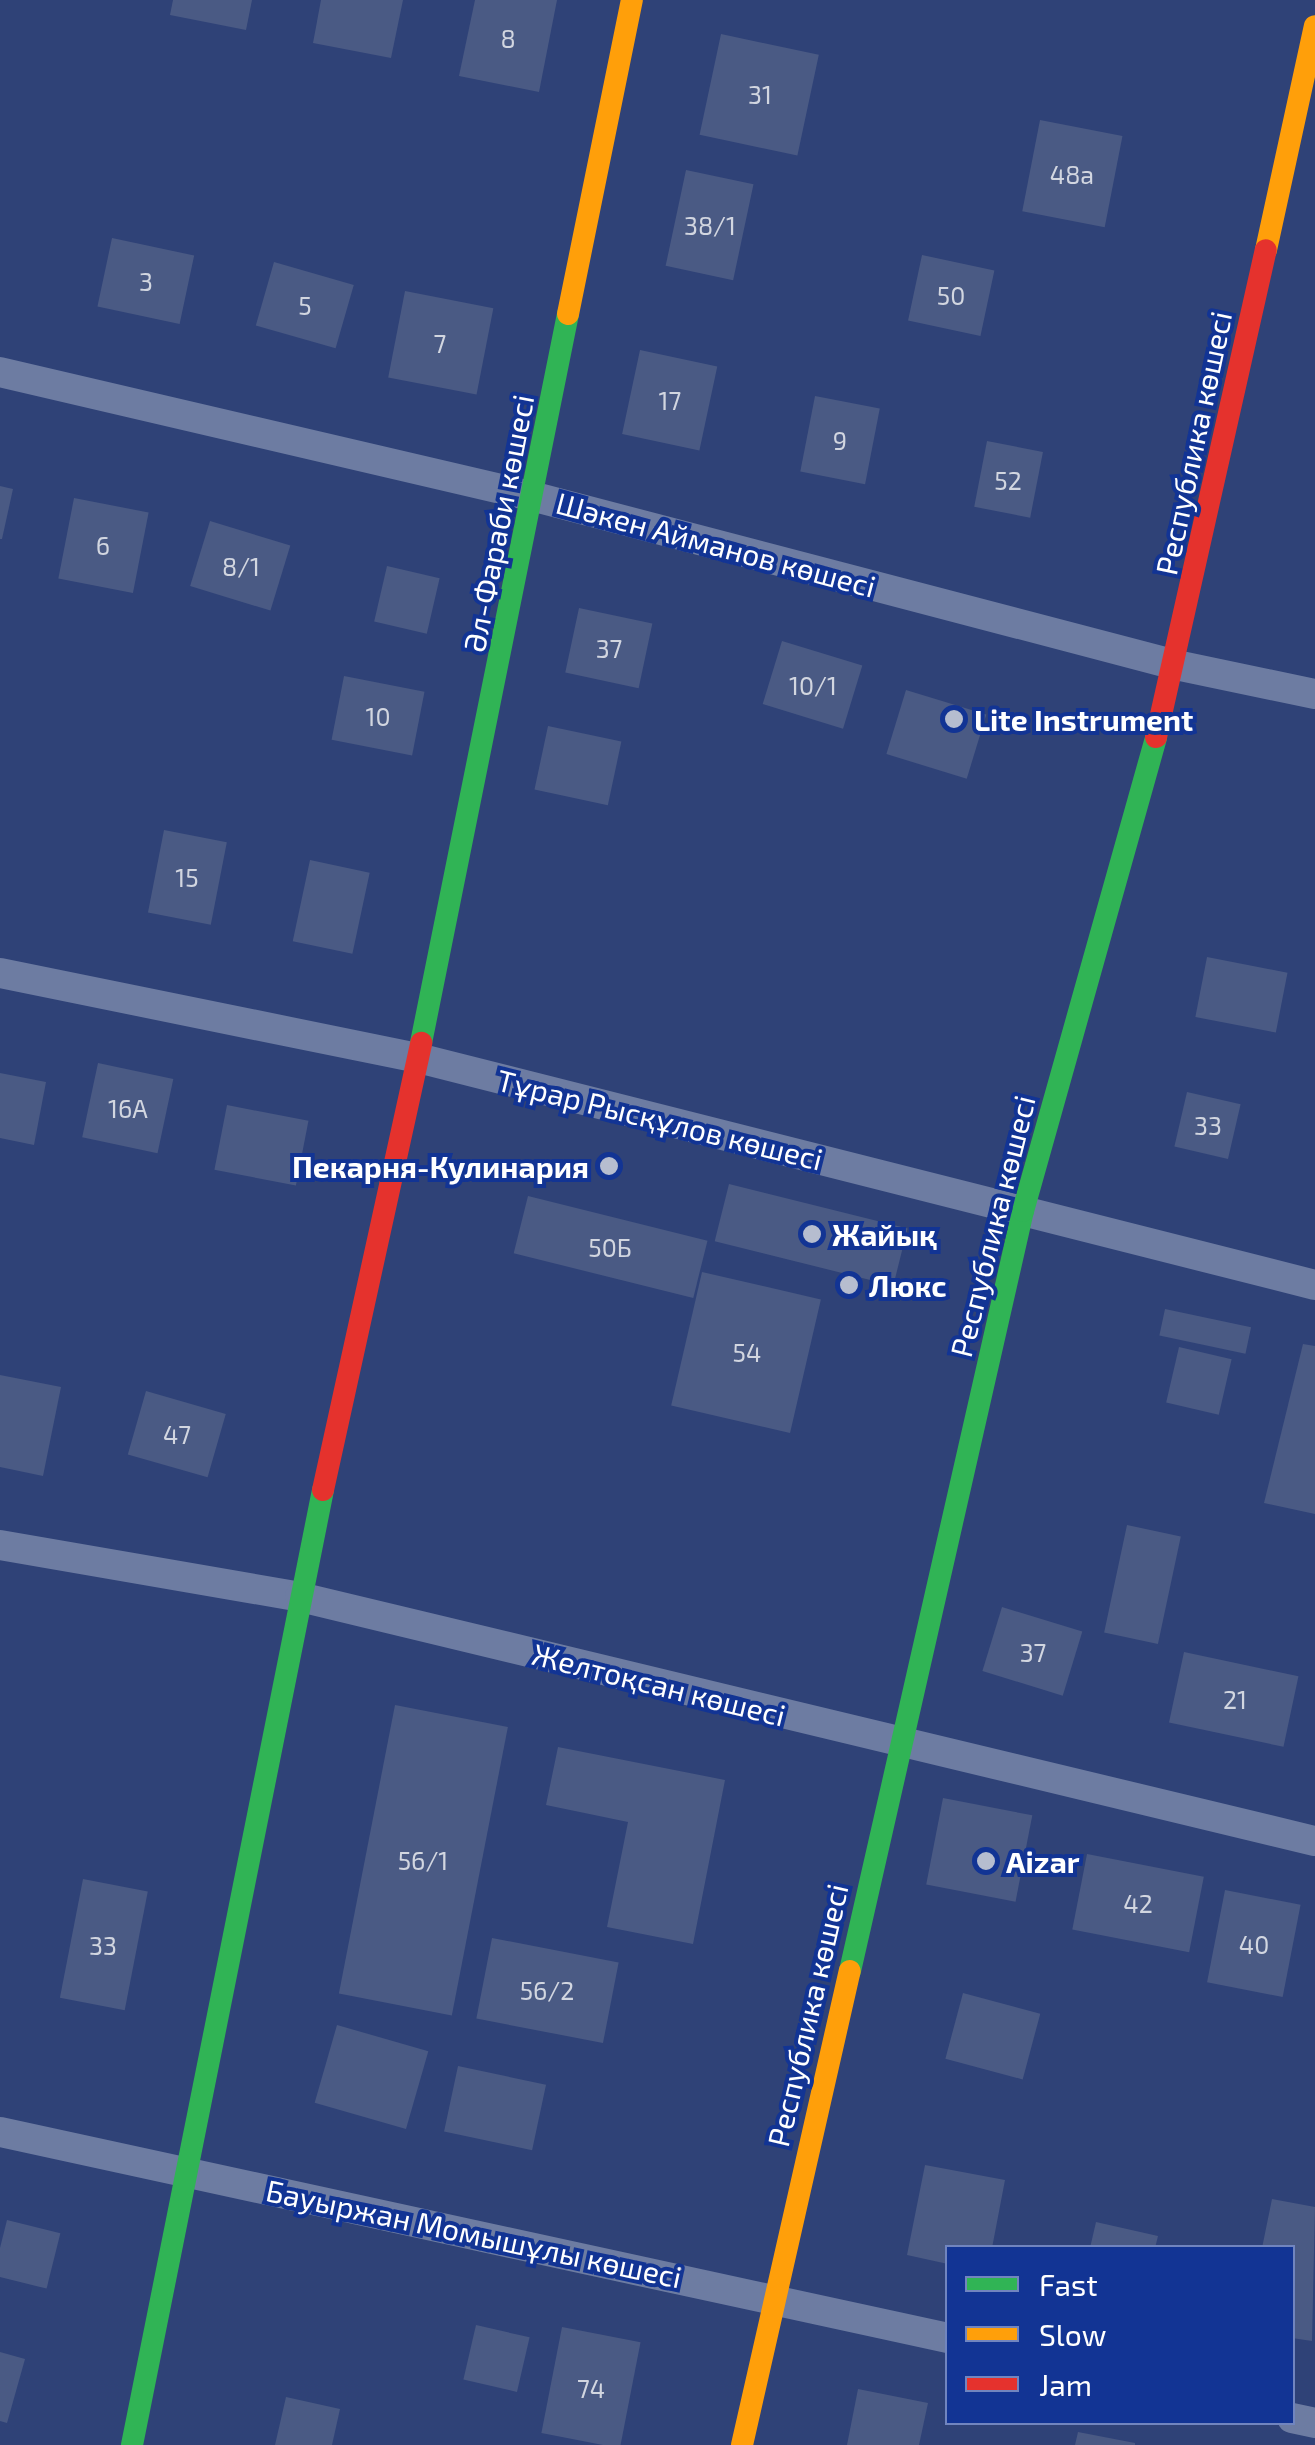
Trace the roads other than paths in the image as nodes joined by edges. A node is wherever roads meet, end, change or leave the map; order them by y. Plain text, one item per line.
1 (632, 0) edge
2 (1315, 26) edge
3 (1305, 117) edge
4 (0, 372) edge
5 (535, 497) junction
6 (1176, 664) junction
7 (1315, 694) edge
8 (0, 973) edge
9 (418, 1058) junction
10 (1023, 1211) junction
11 (1315, 1285) edge
12 (0, 1545) edge
13 (300, 1597) junction
14 (901, 1743) junction
15 (1315, 1841) edge
16 (0, 2132) edge
17 (187, 2170) junction
18 (773, 2298) junction
19 (945, 2337) edge
20 (132, 2445) edge
21 (742, 2445) edge

1 - 5 street, Әл-Фараби көшесі
2 - 3 street, Республика көшесі
3 - 6 street, Республика көшесі
4 - 5 street, Шәкен Айманов көшесі
5 - 6 street, Шәкен Айманов көшесі
5 - 9 street, Әл-Фараби көшесі
6 - 7 street, Шәкен Айманов көшесі
6 - 10 street, Республика көшесі
8 - 9 street, Тұрар Рысқұлов көшесі
9 - 10 street, Тұрар Рысқұлов көшесі
9 - 13 street, Әл-Фараби көшесі
10 - 11 street, Тұрар Рысқұлов көшесі
10 - 14 street, Республика көшесі
12 - 13 street, Желтоқсан көшесі
13 - 14 street, Желтоқсан көшесі
13 - 17 street, Әл-Фараби көшесі
14 - 15 street, Желтоқсан көшесі
14 - 18 street, Республика көшесі
16 - 17 street, Бауыржан Момышұлы көшесі
17 - 18 street, Бауыржан Момышұлы көшесі
17 - 20 street, Әл-Фараби көшесі
18 - 19 street, Бауыржан Момышұлы көшесі
18 - 21 street, Республика көшесі

